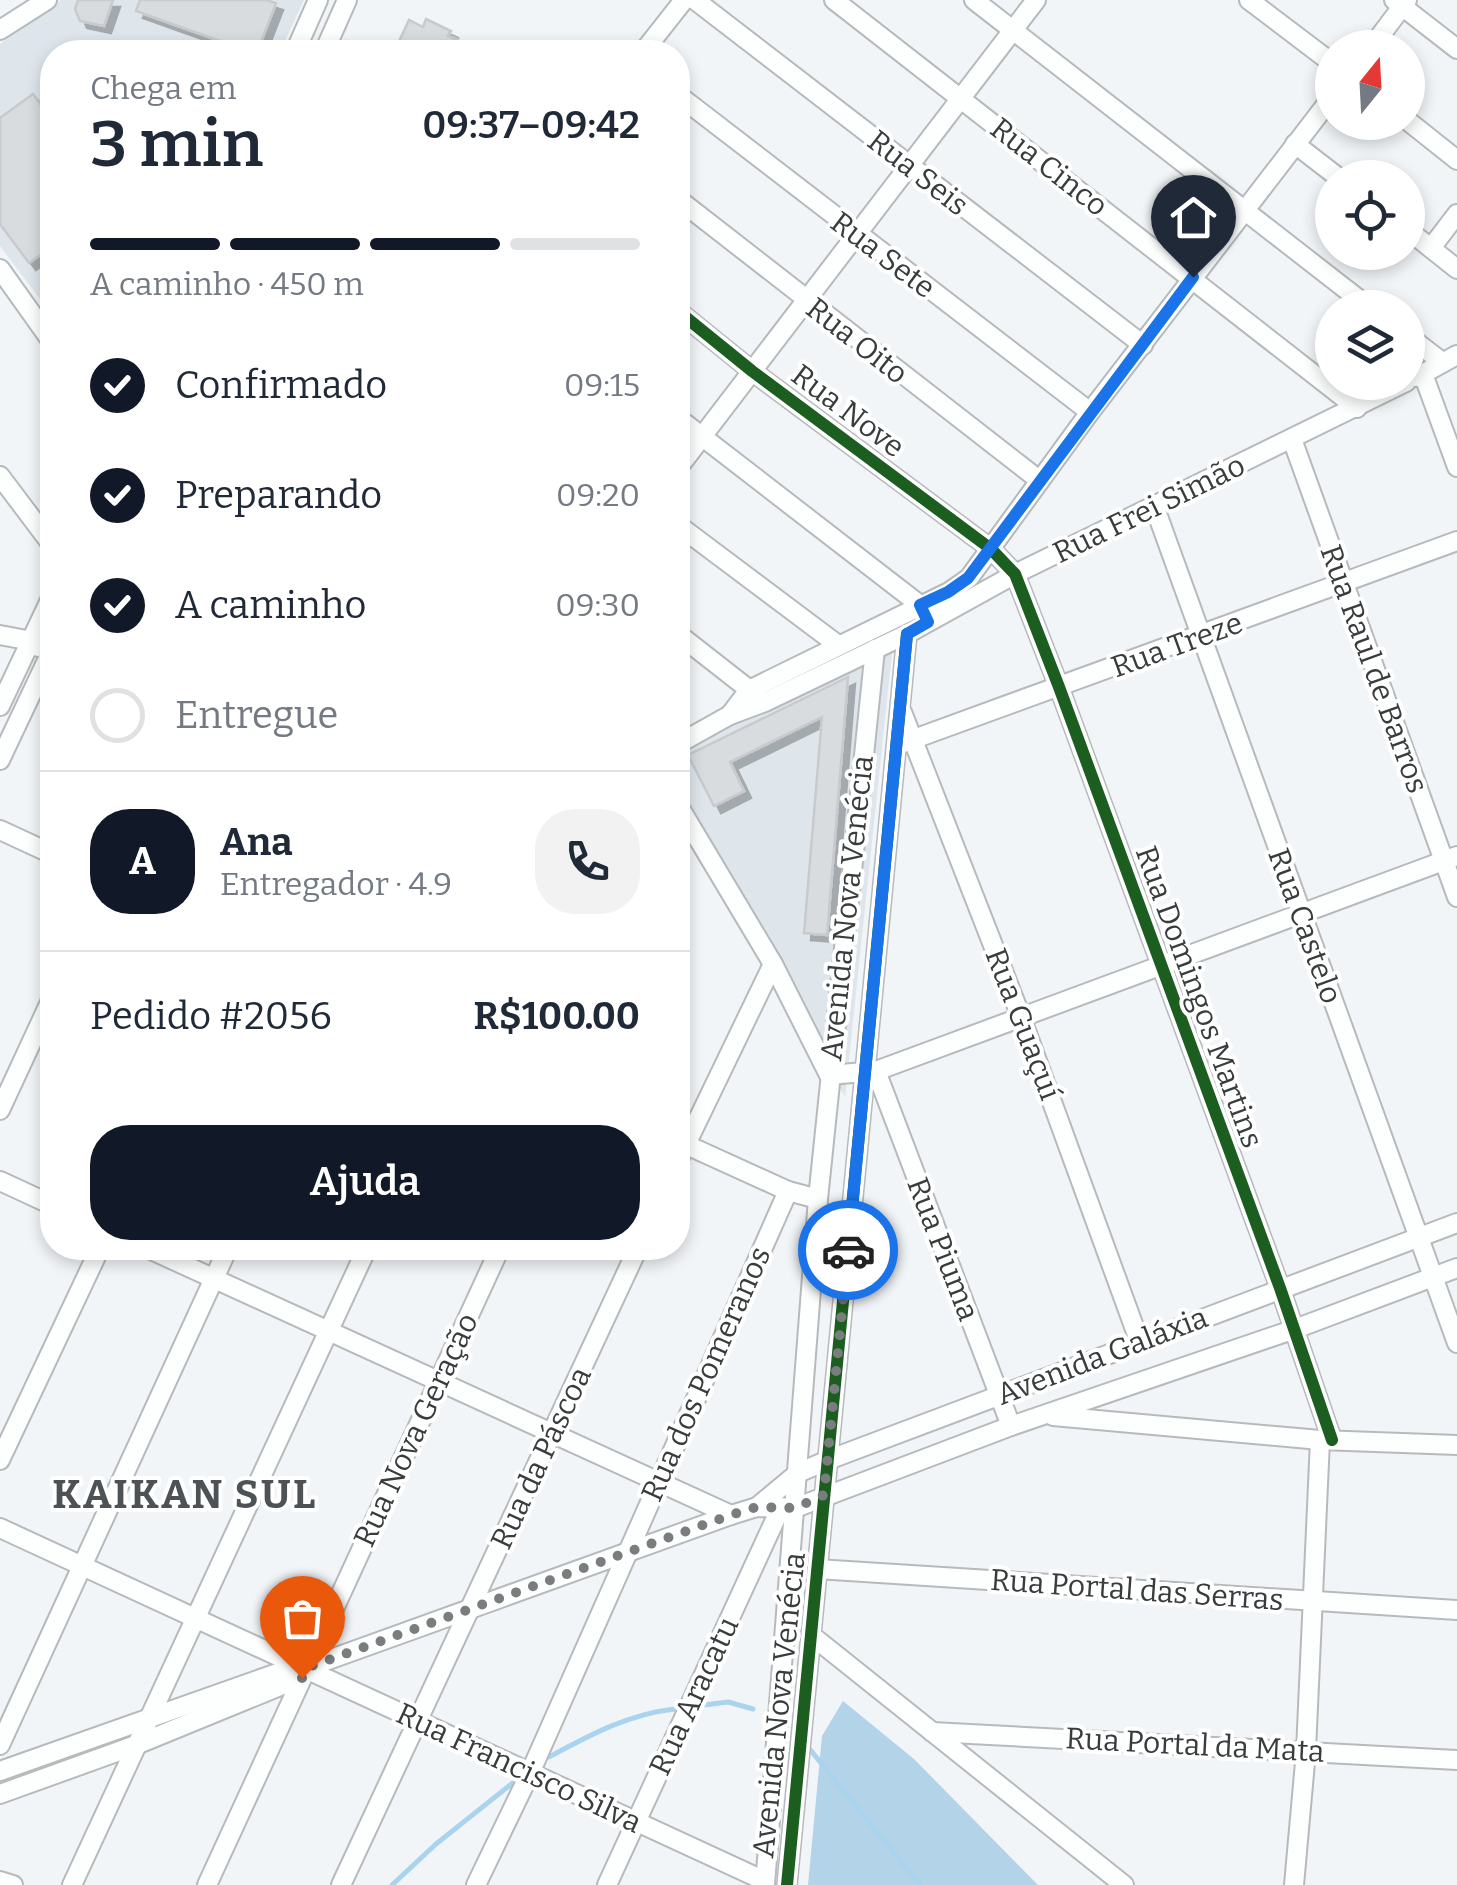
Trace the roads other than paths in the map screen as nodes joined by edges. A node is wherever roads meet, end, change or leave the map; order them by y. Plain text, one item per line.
1 (47, 0) edge
2 (318, 0) edge
3 (347, 0) edge
4 (684, 0) edge
5 (695, 0) edge
6 (834, 0) edge
7 (974, 0) edge
8 (1036, 0) edge
9 (1249, 0) edge
10 (1401, 2) edge
11 (0, 30) edge
12 (1013, 30) junction
13 (1383, 30) edge
14 (300, 40) edge
15 (329, 40) edge
16 (652, 40) edge
17 (1457, 49) edge
18 (1315, 50) edge
19 (960, 98) junction
20 (690, 105) edge
21 (1315, 119) edge
22 (1425, 135) edge
23 (1295, 144) junction
24 (1316, 160) edge
25 (1457, 160) edge
26 (908, 166) junction
27 (690, 209) edge
28 (1243, 211) junction
29 (1457, 214) edge
30 (856, 234) junction
31 (1425, 243) edge
32 (1431, 248) junction
33 (1457, 268) edge
34 (0, 270) edge
35 (1193, 277) junction
36 (1346, 290) edge
37 (807, 302) junction
38 (690, 321) edge
39 (40, 325) edge
40 (1142, 344) junction
41 (1425, 345) edge
42 (1450, 359) edge
43 (752, 371) junction
44 (1425, 372) edge
45 (1372, 400) edge
46 (1423, 400) edge
47 (1357, 408) junction
48 (1090, 412) junction
49 (690, 428) edge
50 (702, 437) junction
51 (1292, 439) junction
52 (690, 452) edge
53 (1457, 467) edge
54 (0, 476) edge
55 (1039, 480) junction
56 (1155, 508) junction
57 (40, 529) edge
58 (690, 535) edge
59 (1457, 541) edge
60 (992, 549) junction
61 (1014, 574) junction
62 (1342, 584) junction
63 (924, 614) junction
64 (0, 634) edge
65 (907, 634) junction
66 (1200, 637) junction
67 (690, 643) edge
68 (838, 645) junction
69 (875, 649) junction
70 (40, 650) edge
71 (40, 658) edge
72 (40, 664) edge
73 (1060, 687) junction
74 (750, 690) junction
75 (765, 702) junction
76 (0, 706) edge
77 (730, 715) junction
78 (690, 737) edge
79 (905, 742) junction
80 (0, 760) edge
81 (860, 785) junction
82 (892, 788) junction
83 (690, 825) edge
84 (0, 830) edge
85 (40, 848) edge
86 (1450, 858) edge
87 (1457, 897) edge
88 (1300, 912) junction
89 (772, 964) junction
90 (1160, 964) junction
91 (1021, 1017) junction
92 (40, 1024) edge
93 (870, 1073) junction
94 (829, 1075) junction
95 (0, 1110) edge
96 (690, 1129) edge
97 (690, 1153) edge
98 (0, 1181) edge
99 (788, 1191) junction
100 (40, 1199) edge
101 (818, 1199) junction
102 (1457, 1223) edge
103 (816, 1236) junction
104 (849, 1236) junction
105 (1420, 1237) junction
106 (94, 1260) edge
107 (174, 1260) edge
108 (222, 1260) edge
109 (361, 1260) edge
110 (494, 1260) edge
111 (632, 1260) edge
112 (1457, 1268) edge
113 (1433, 1276) junction
114 (214, 1278) junction
115 (1280, 1288) junction
116 (1294, 1329) junction
117 (328, 1332) junction
118 (1457, 1343) edge
119 (1140, 1344) junction
120 (437, 1382) junction
121 (999, 1395) junction
122 (1042, 1415) junction
123 (1011, 1426) junction
124 (551, 1434) junction
125 (1326, 1440) junction
126 (1457, 1445) edge
127 (0, 1460) edge
128 (828, 1460) junction
129 (798, 1473) junction
130 (659, 1484) junction
131 (824, 1495) junction
132 (757, 1507) junction
133 (788, 1508) junction
134 (731, 1515) junction
135 (0, 1528) edge
136 (626, 1551) junction
137 (82, 1567) junction
138 (817, 1569) junction
139 (1314, 1602) junction
140 (472, 1606) junction
141 (1457, 1610) edge
142 (198, 1618) junction
143 (811, 1635) junction
144 (303, 1670) junction
145 (150, 1716) junction
146 (416, 1720) junction
147 (932, 1732) junction
148 (0, 1744) edge
149 (136, 1746) junction
150 (1306, 1751) junction
151 (1457, 1760) edge
152 (0, 1771) edge
153 (530, 1774) junction
154 (0, 1794) edge
155 (636, 1823) junction
156 (740, 1879) edge
157 (0, 1881) edge
158 (765, 1883) edge
159 (13, 1885) edge
160 (72, 1885) edge
161 (206, 1885) edge
162 (341, 1885) edge
163 (476, 1885) edge
164 (607, 1885) edge
165 (787, 1885) edge
166 (1124, 1885) edge
167 (1294, 1885) edge

1 - 11 street
2 - 14 street
3 - 15 street
4 - 16 street
5 - 26 street, Rua Seis
6 - 19 street, Rua Cinco
7 - 12 street
8 - 12 street
9 - 18 street
10 - 13 street
10 - 17 street
12 - 19 street
12 - 28 street
19 - 26 street
19 - 35 street, Rua Cinco
20 - 30 street, Rua Sete
21 - 23 street
22 - 25 street
23 - 24 street
23 - 28 street
26 - 30 street
26 - 40 street, Rua Seis
27 - 37 street, Rua Oito
28 - 35 street
28 - 36 street
29 - 32 street
30 - 37 street
30 - 48 street, Rua Sete
31 - 32 street
32 - 33 street
34 - 39 street
35 - 40 street
35 - 47 street, Rua Cinco
37 - 43 street
37 - 55 street, Rua Oito
38 - 43 street, Rua Nove
40 - 48 street
41 - 42 street
42 - 44 street, Rua Frei Simão
43 - 50 street
43 - 60 street, Rua Nove
45 - 47 street, Rua Frei Simão
46 - 53 street
47 - 51 street, Rua Frei Simão
48 - 55 street
49 - 50 street
50 - 52 street
50 - 63 street
51 - 56 street, Rua Frei Simão
51 - 62 street, Rua Raul de Barros
54 - 57 street
55 - 60 street
56 - 61 street, Rua Frei Simão
56 - 66 street, Rua Castelo
58 - 68 street
59 - 62 street, Rua Treze
60 - 61 street, Rua Nove
60 - 63 street
61 - 63 street, Rua Frei Simão
61 - 73 street, Rua Domingos Martins
62 - 66 street, Rua Treze
62 - 86 street, Rua Raul de Barros
63 - 65 street, Rua Frei Simão
63 - 68 street, Rua Frei Simão
64 - 70 street
65 - 69 street, Rua Frei Simão
65 - 79 street, Avenida Nova Venécia
66 - 73 street, Rua Treze
66 - 88 street, Rua Castelo
67 - 74 street
68 - 74 street, Rua Frei Simão
69 - 75 street, Rua Frei Simão
69 - 81 street, Avenida Nova Venécia
71 - 76 street
72 - 80 street
73 - 79 street, Rua Treze
73 - 90 street, Rua Domingos Martins
74 - 75 street
74 - 77 street, Rua Frei Simão
75 - 77 street, Rua Frei Simão
77 - 78 street, Rua Frei Simão
79 - 82 street, Avenida Nova Venécia
79 - 91 street, Rua Guaçuí
81 - 82 street
81 - 94 street, Avenida Nova Venécia
82 - 93 street, Avenida Nova Venécia
83 - 89 street
84 - 85 street
86 - 87 street, Rua Raul de Barros
86 - 88 street
88 - 90 street
88 - 105 street, Rua Castelo
89 - 94 street
89 - 96 street
90 - 91 street
90 - 115 street, Rua Domingos Martins
91 - 93 street
91 - 119 street, Rua Guaçuí
92 - 95 street
93 - 94 street
93 - 104 street, Avenida Nova Venécia
93 - 121 street, Rua Piuma
94 - 101 street, Avenida Nova Venécia
97 - 99 street
98 - 100 street
99 - 101 street
99 - 130 street, Rua dos Pomeranos
101 - 103 street, Avenida Nova Venécia
102 - 105 street, Avenida Galáxia
103 - 104 street
103 - 129 street, Avenida Nova Venécia
104 - 128 street, Avenida Nova Venécia
105 - 113 street, Rua Castelo
105 - 115 street, Avenida Galáxia
106 - 127 street
107 - 114 street
108 - 114 street
109 - 117 street
110 - 120 street, Rua Nova Geração
111 - 124 street, Rua da Páscoa
112 - 113 street, Avenida Galáxia
113 - 116 street, Avenida Galáxia
113 - 118 street, Rua Castelo
114 - 117 street
114 - 137 street
115 - 116 street, Rua Domingos Martins
115 - 119 street, Avenida Galáxia
116 - 122 street, Avenida Galáxia
116 - 125 street, Rua Domingos Martins
117 - 120 street
117 - 142 street
119 - 121 street, Avenida Galáxia
120 - 124 street
120 - 144 street, Rua Nova Geração
121 - 123 street, Rua Piuma
121 - 128 street, Avenida Galáxia
122 - 123 street, Avenida Galáxia
122 - 125 street
123 - 131 street, Avenida Galáxia
124 - 130 street
124 - 140 street, Rua da Páscoa
125 - 126 street
125 - 139 street
128 - 129 street, Avenida Galáxia
128 - 131 street, Avenida Nova Venécia
129 - 132 street, Avenida Galáxia
129 - 133 street, Avenida Nova Venécia
130 - 134 street
130 - 136 street, Rua dos Pomeranos
131 - 133 street, Avenida Galáxia
131 - 138 street, Avenida Nova Venécia
132 - 133 street
132 - 134 street
133 - 155 street, Rua Aracatu
133 - 158 street, Avenida Nova Venécia
134 - 136 street
135 - 137 street, Rua Francisco Silva
136 - 140 street
136 - 153 street, Rua dos Pomeranos
137 - 142 street, Rua Francisco Silva
137 - 148 street
138 - 139 street, Rua Portal das Serras
138 - 143 street, Avenida Nova Venécia
139 - 141 street, Rua Portal das Serras
139 - 150 street
140 - 144 street
140 - 146 street, Rua da Páscoa
142 - 144 street, Rua Francisco Silva
142 - 145 street
143 - 147 street
143 - 165 street, Avenida Nova Venécia
144 - 145 street
144 - 146 street, Rua Francisco Silva
144 - 149 street
144 - 161 street, Rua Nova Geração
145 - 149 street
145 - 152 street
146 - 153 street, Rua Francisco Silva
146 - 162 street, Rua da Páscoa
147 - 150 street, Rua Portal da Mata
147 - 166 street
149 - 154 street
149 - 160 street
150 - 151 street, Rua Portal da Mata
150 - 167 street
153 - 155 street, Rua Francisco Silva
153 - 163 street, Rua dos Pomeranos
155 - 156 street, Rua Francisco Silva
155 - 164 street, Rua Aracatu
156 - 158 street, Rua Francisco Silva
157 - 159 street

